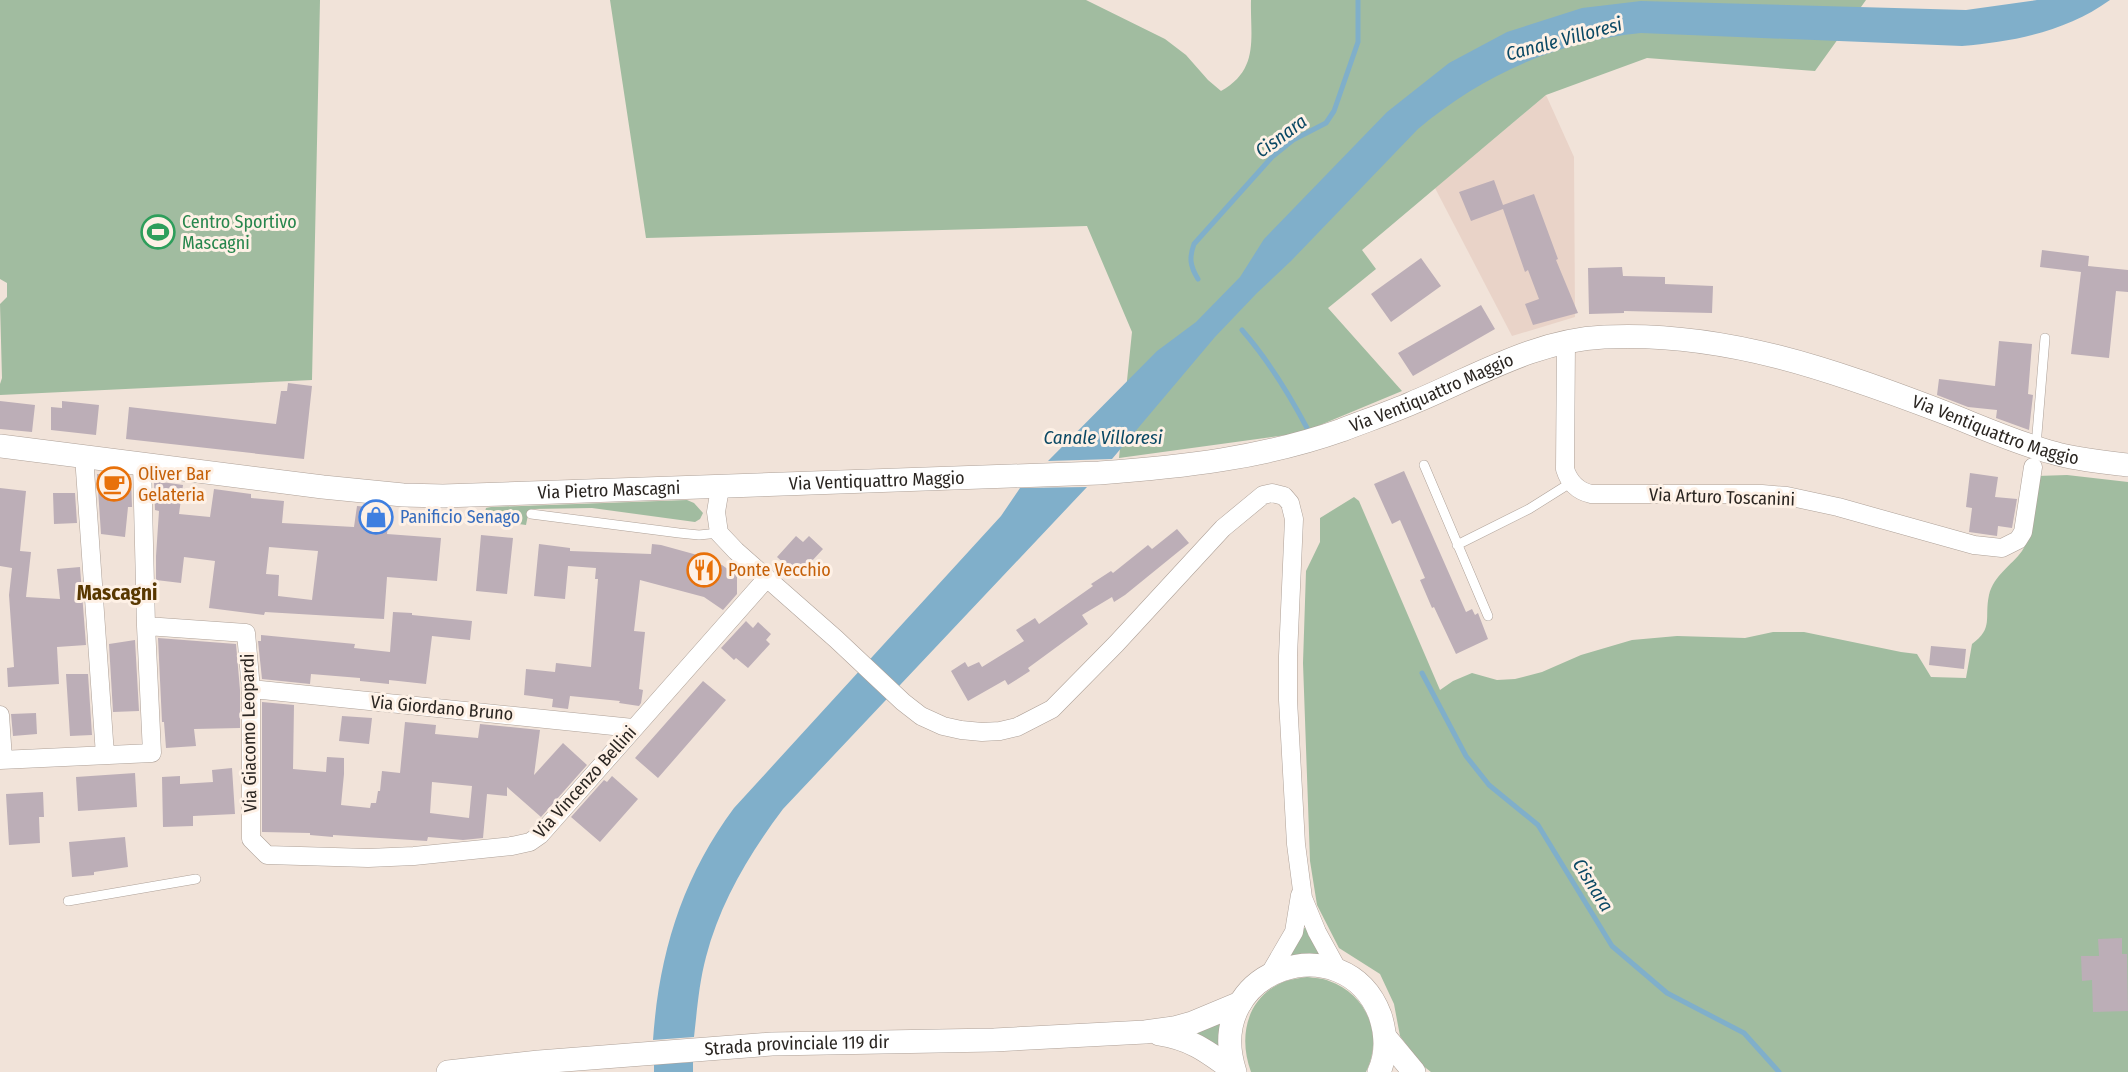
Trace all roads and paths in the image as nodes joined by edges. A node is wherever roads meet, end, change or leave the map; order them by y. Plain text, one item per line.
1 (2045, 338) dead end
2 (1566, 341) junction
3 (0, 446) edge
4 (84, 456) junction
5 (2034, 457) junction
6 (142, 463) junction
7 (1424, 465) dead end
8 (2128, 465) edge
9 (1572, 482) junction
10 (720, 488) junction
11 (531, 514) dead end
12 (719, 533) junction
13 (1457, 545) junction
14 (766, 578) junction
15 (1489, 616) dead end
16 (146, 626) junction
17 (251, 690) junction
18 (0, 715) edge
19 (633, 728) junction
20 (106, 755) junction
21 (2, 760) edge
22 (258, 847) joint
23 (196, 879) dead end
24 (1300, 881) junction
25 (68, 901) dead end
26 (1339, 972) junction
27 (1269, 975) junction
28 (1240, 1003) junction
29 (1145, 1032) junction
30 (1385, 1037) junction
31 (448, 1072) edge
32 (1235, 1072) edge
33 (1379, 1072) edge
34 (1414, 1072) edge

1 - 5 lane
2 - 5 street, Via Ventiquattro Maggio
2 - 9 street
2 - 10 street, Via Ventiquattro Maggio
3 - 4 street, Via Pietro Mascagni
4 - 6 street, Via Pietro Mascagni
4 - 20 street
5 - 8 street, Via Ventiquattro Maggio
5 - 9 street, Via Arturo Toscanini
6 - 10 street, Via Pietro Mascagni
6 - 16 street
7 - 13 lane
9 - 13 lane
10 - 12 street
11 - 12 lane
12 - 14 street
13 - 15 lane
14 - 19 street, Via Vincenzo Bellini
14 - 24 street
16 - 17 street, Via Giacomo Leopardi
16 - 20 street
17 - 19 street, Via Giordano Bruno
17 - 22 street, Via Giacomo Leopardi
18 - 21 street
19 - 22 street, Via Vincenzo Bellini
20 - 21 street
23 - 25 lane
24 - 26 street
24 - 27 street
26 - 27 street
26 - 30 street
27 - 28 street
28 - 29 street, Strada provinciale 119 dir
28 - 32 street
29 - 31 street, Strada provinciale 119 dir
29 - 32 street, Strada provinciale 119 dir
30 - 33 street
30 - 34 street

